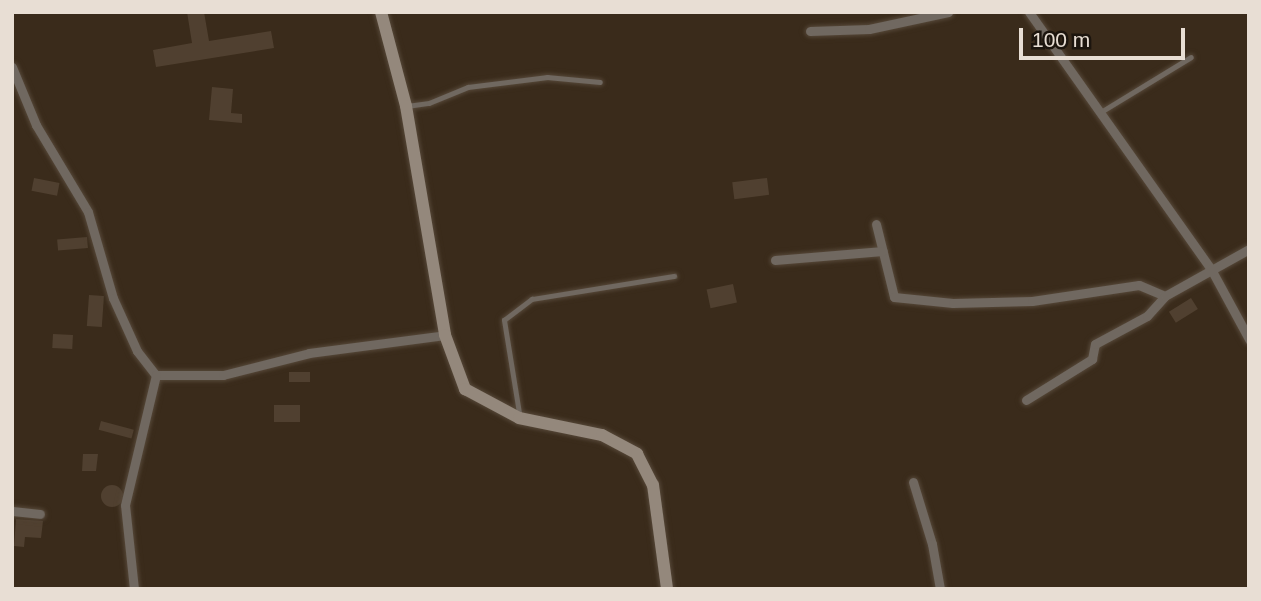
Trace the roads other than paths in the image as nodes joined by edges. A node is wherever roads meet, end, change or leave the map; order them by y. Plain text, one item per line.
1 (381, 12) edge
2 (948, 12) edge
3 (1029, 12) edge
4 (810, 32) dead end
5 (1192, 57) dead end
6 (12, 67) edge
7 (600, 82) dead end
8 (406, 106) junction
9 (1101, 112) junction
10 (876, 224) dead end
11 (1249, 249) edge
12 (883, 251) junction
13 (775, 260) dead end
14 (1211, 269) junction
15 (674, 276) dead end
16 (1165, 296) junction
17 (445, 335) junction
18 (1249, 339) edge
19 (156, 375) junction
20 (1026, 400) dead end
21 (519, 418) junction
22 (913, 482) dead end
23 (12, 511) edge
24 (40, 513) dead end
25 (134, 589) edge
26 (667, 589) edge
27 (940, 589) edge

1 - 8 street
2 - 4 street
3 - 9 street
5 - 9 lane
6 - 19 street
7 - 8 lane
8 - 17 street
9 - 14 street
10 - 12 street
11 - 14 street
12 - 13 street
12 - 16 street
14 - 16 street
14 - 18 street
15 - 21 lane
16 - 20 street
17 - 19 street
17 - 21 street
19 - 25 street
21 - 26 street
22 - 27 street
23 - 24 street

